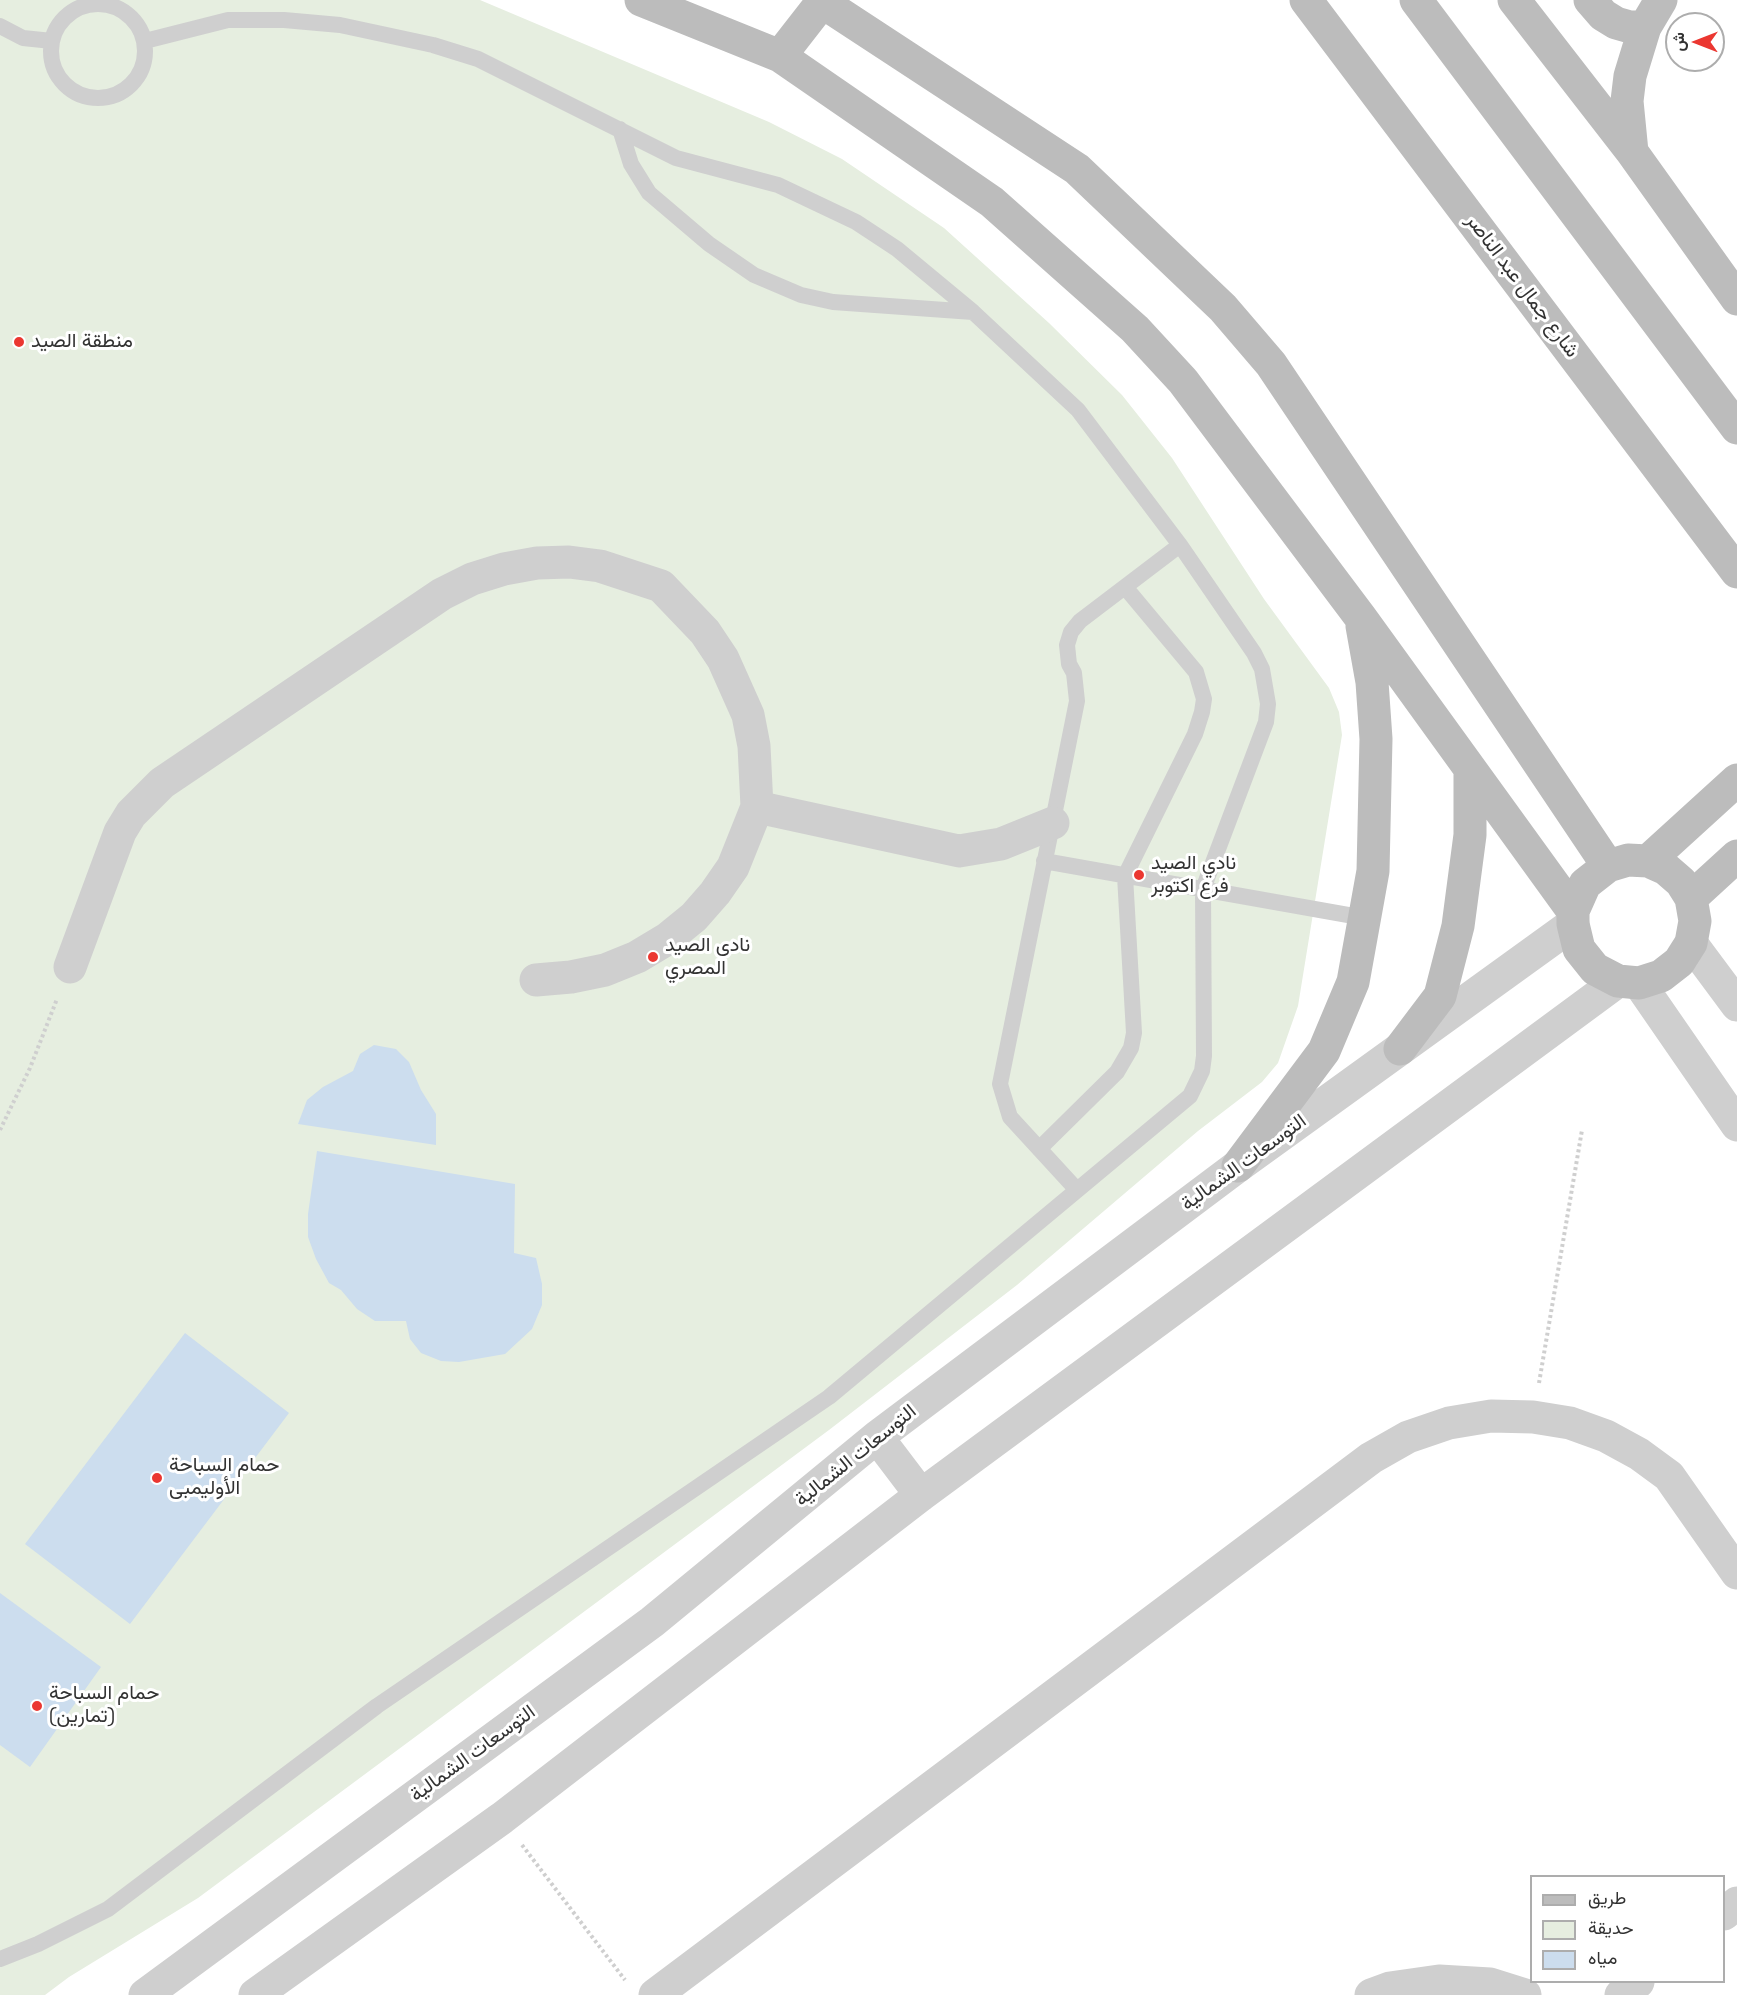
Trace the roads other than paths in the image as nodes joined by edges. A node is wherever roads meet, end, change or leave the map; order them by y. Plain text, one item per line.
1 (641, 0) edge
2 (1306, 0) edge
3 (1416, 0) edge
4 (1514, 0) edge
5 (1590, 0) edge
6 (820, 1) edge
7 (1653, 13) edge
8 (0, 26) edge
9 (52, 41) junction
10 (145, 41) junction
11 (780, 56) junction
12 (620, 129) junction
13 (1632, 152) junction
14 (1737, 299) edge
15 (973, 312) junction
16 (1737, 428) edge
17 (1180, 545) junction
18 (1737, 572) edge
19 (1125, 587) junction
20 (1361, 618) junction
21 (1470, 770) junction
22 (1737, 780) edge
23 (757, 807) junction
24 (1053, 823) junction
25 (1737, 856) edge
26 (1044, 861) junction
27 (1648, 861) junction
28 (1608, 866) junction
29 (1125, 876) junction
30 (1203, 890) junction
31 (1691, 898) junction
32 (1573, 917) junction
33 (1365, 918) junction
34 (1691, 943) junction
35 (70, 967) road end
36 (536, 980) dead end
37 (1628, 982) junction
38 (1737, 1005) edge
39 (1400, 1049) junction
40 (1737, 1125) edge
41 (1039, 1149) junction
42 (1238, 1166) junction
43 (1077, 1190) junction
44 (877, 1437) junction
45 (921, 1495) junction
46 (1737, 1573) edge
47 (1737, 1903) edge
48 (1725, 1913) edge
49 (0, 1959) edge
50 (1637, 1983) edge
51 (642, 1990) edge
52 (145, 1995) edge
53 (255, 1995) edge
54 (1371, 1995) edge
55 (1525, 1995) edge
56 (1621, 1995) edge

1 - 11 street
2 - 18 street, شارع جمال عبد الناصر
3 - 16 street
4 - 13 street
5 - 7 street
6 - 11 street
6 - 28 street
7 - 13 street
8 - 9 lane
9 - 10 lane
9 - 10 lane
10 - 12 lane
11 - 20 street
12 - 15 lane
12 - 15 lane
13 - 14 street
15 - 17 lane
17 - 19 lane
17 - 30 lane
19 - 24 lane
19 - 29 lane
20 - 21 street
20 - 33 street
21 - 32 street
21 - 39 street
22 - 27 street
23 - 24 street
23 - 35 street
23 - 36 street
24 - 26 lane
25 - 31 street
26 - 29 lane
26 - 41 lane
27 - 28 street
27 - 31 street
28 - 32 street
29 - 30 lane
29 - 41 lane
30 - 33 lane
30 - 43 lane
31 - 34 street
32 - 37 street
32 - 39 street, التوسعات الشمالية
33 - 42 street
34 - 37 street
34 - 38 street
37 - 40 street
37 - 45 street
39 - 42 street, التوسعات الشمالية
41 - 43 lane
42 - 44 street, التوسعات الشمالية
43 - 49 lane
44 - 45 street
44 - 52 street, التوسعات الشمالية
45 - 53 street
46 - 51 street
47 - 48 street
50 - 56 street
54 - 55 street

